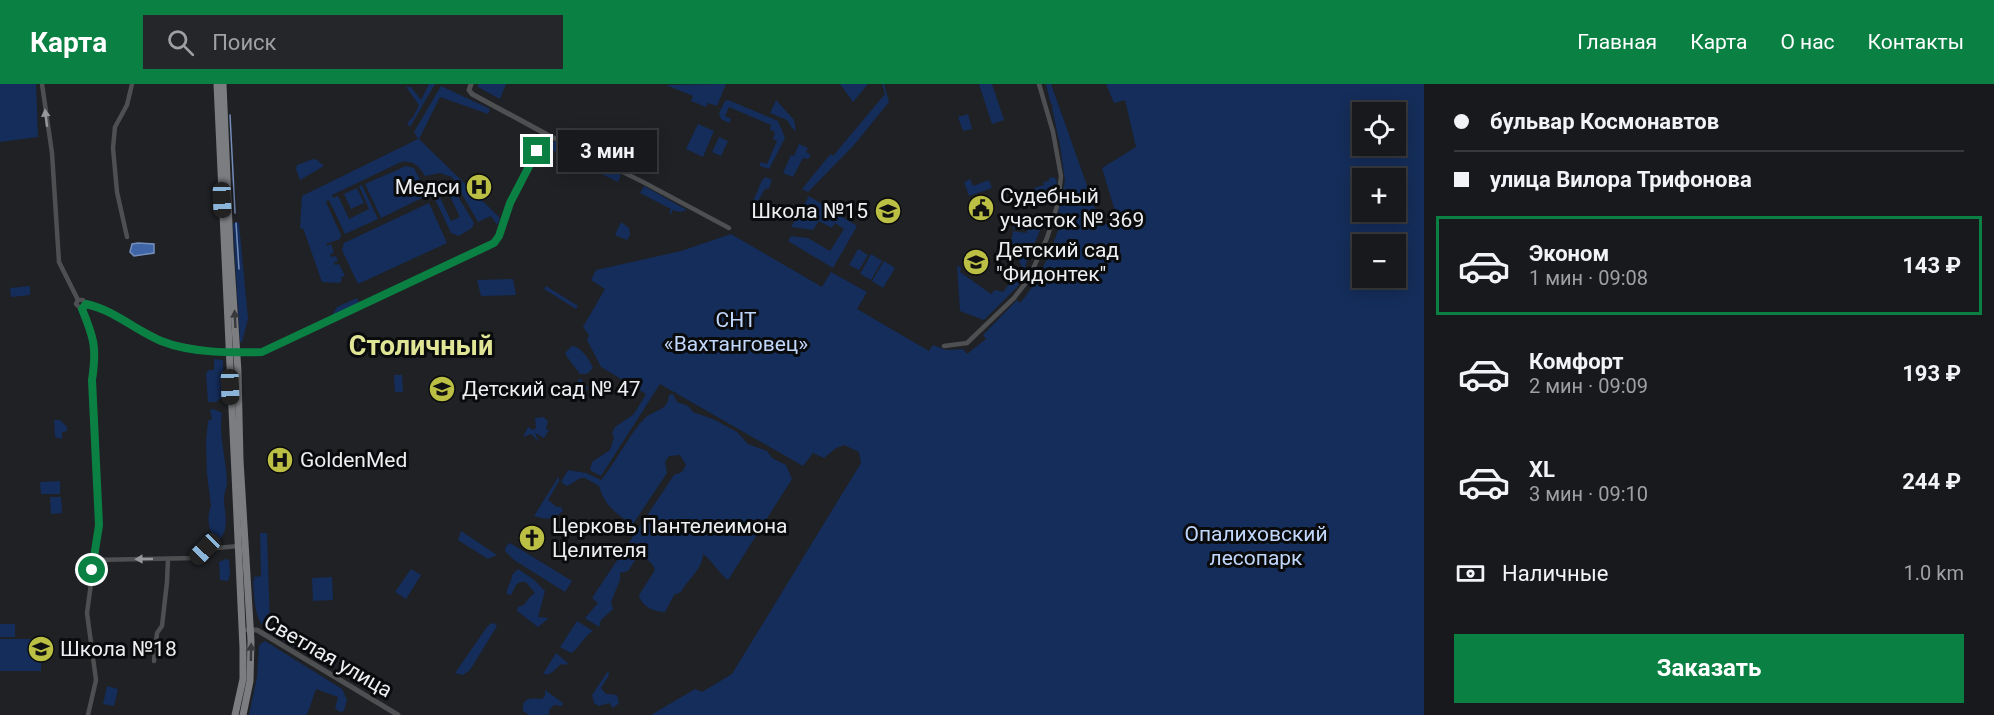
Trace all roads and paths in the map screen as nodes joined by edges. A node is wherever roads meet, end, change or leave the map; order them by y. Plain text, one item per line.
1 (42, 84) edge
2 (132, 84) edge
3 (217, 84) edge
4 (223, 84) edge
5 (471, 84) edge
6 (1039, 84) edge
7 (546, 134) junction
8 (729, 228) dead end
9 (127, 237) dead end
10 (84, 306) junction
11 (944, 346) dead end
12 (237, 353) junction
13 (229, 354) junction
14 (241, 546) junction
15 (168, 559) junction
16 (93, 560) junction
17 (242, 630) junction
18 (251, 630) junction
19 (153, 661) dead end
20 (88, 715) edge
21 (235, 715) edge
22 (243, 715) edge
23 (398, 715) edge

10 -> 1 street
2 - 9 street
3 - 13 main road
12 -> 4 main road
5 - 7 street
6 - 11 street
7 - 8 street
7 - 12 street
10 - 13 street
10 - 16 street
12 - 13 street
12 - 14 main road
13 - 14 main road
14 - 15 street
14 - 17 main road
14 - 18 main road
15 -> 16 street
15 - 19 street
16 - 20 street
17 - 18 street, Светлая улица
17 - 21 main road
22 -> 18 main road
18 - 23 street, Светлая улица

